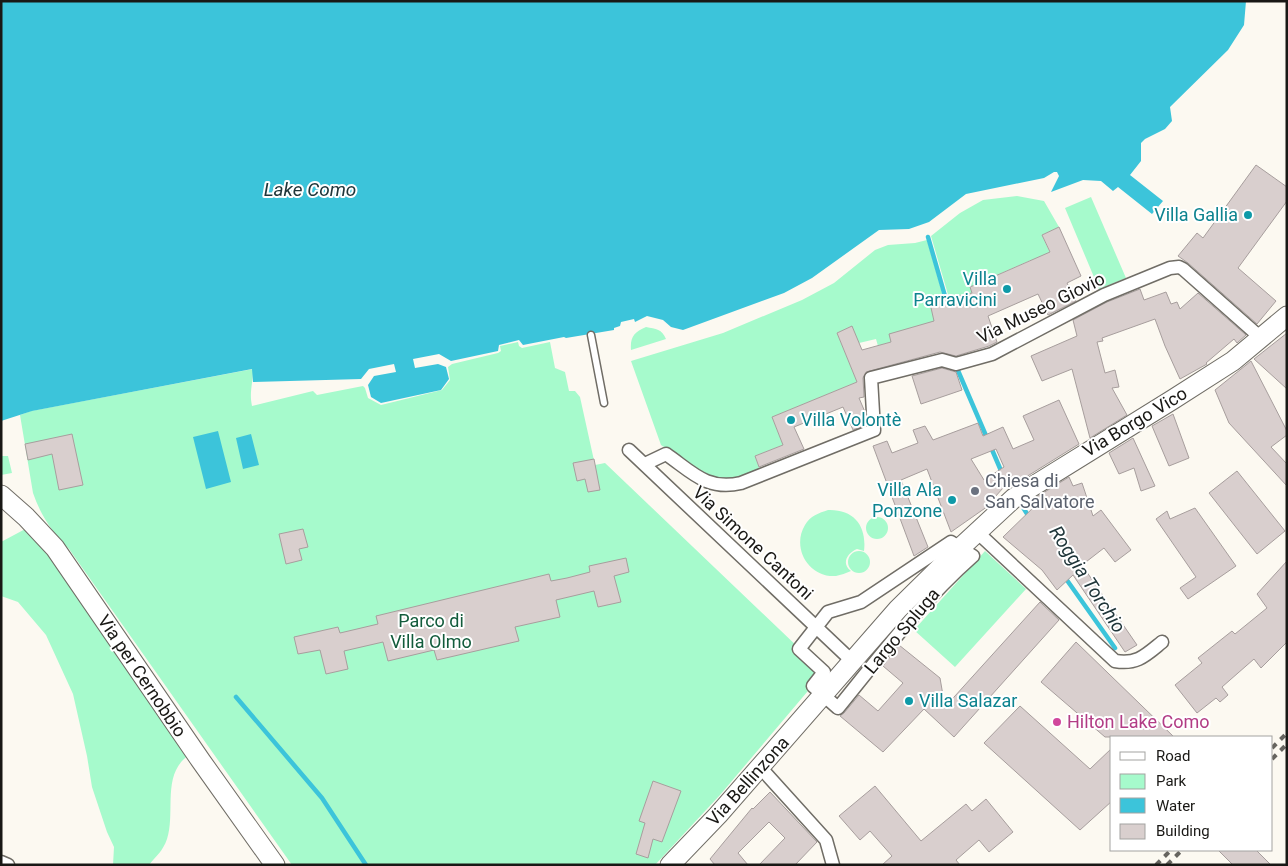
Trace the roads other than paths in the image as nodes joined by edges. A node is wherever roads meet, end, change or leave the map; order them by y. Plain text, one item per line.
1 (1287, 316) edge
2 (591, 335) dead end
3 (1262, 338) junction
4 (604, 403) dead end
5 (630, 450) dead end
6 (645, 464) junction
7 (1, 495) edge
8 (977, 532) junction
9 (960, 548) junction
10 (817, 627) junction
11 (1162, 642) dead end
12 (852, 661) junction
13 (823, 695) junction
14 (760, 767) junction
15 (1, 862) edge
16 (8, 865) edge
17 (274, 865) edge
18 (670, 865) edge
19 (833, 865) edge

1 - 3 main road, Via Borgo Vico
2 - 4 lane
3 - 6 street, Via Museo Giovio
3 - 8 main road, Via Borgo Vico
5 - 6 street, Via Simone Cantoni
6 - 10 street, Via Simone Cantoni
7 - 17 main road, Via per Cernobbio
8 - 9 main road, Via Borgo Vico
8 - 11 street
9 - 10 street, Largo Spluga
9 - 12 main road, Largo Spluga
9 - 13 street, Largo Spluga
10 - 12 street, Via Simone Cantoni
10 - 13 street, Largo Spluga
12 - 13 main road, Largo Spluga
13 - 14 main road, Via Bellinzona
14 - 18 main road, Via Bellinzona
14 - 19 street
15 - 16 street

